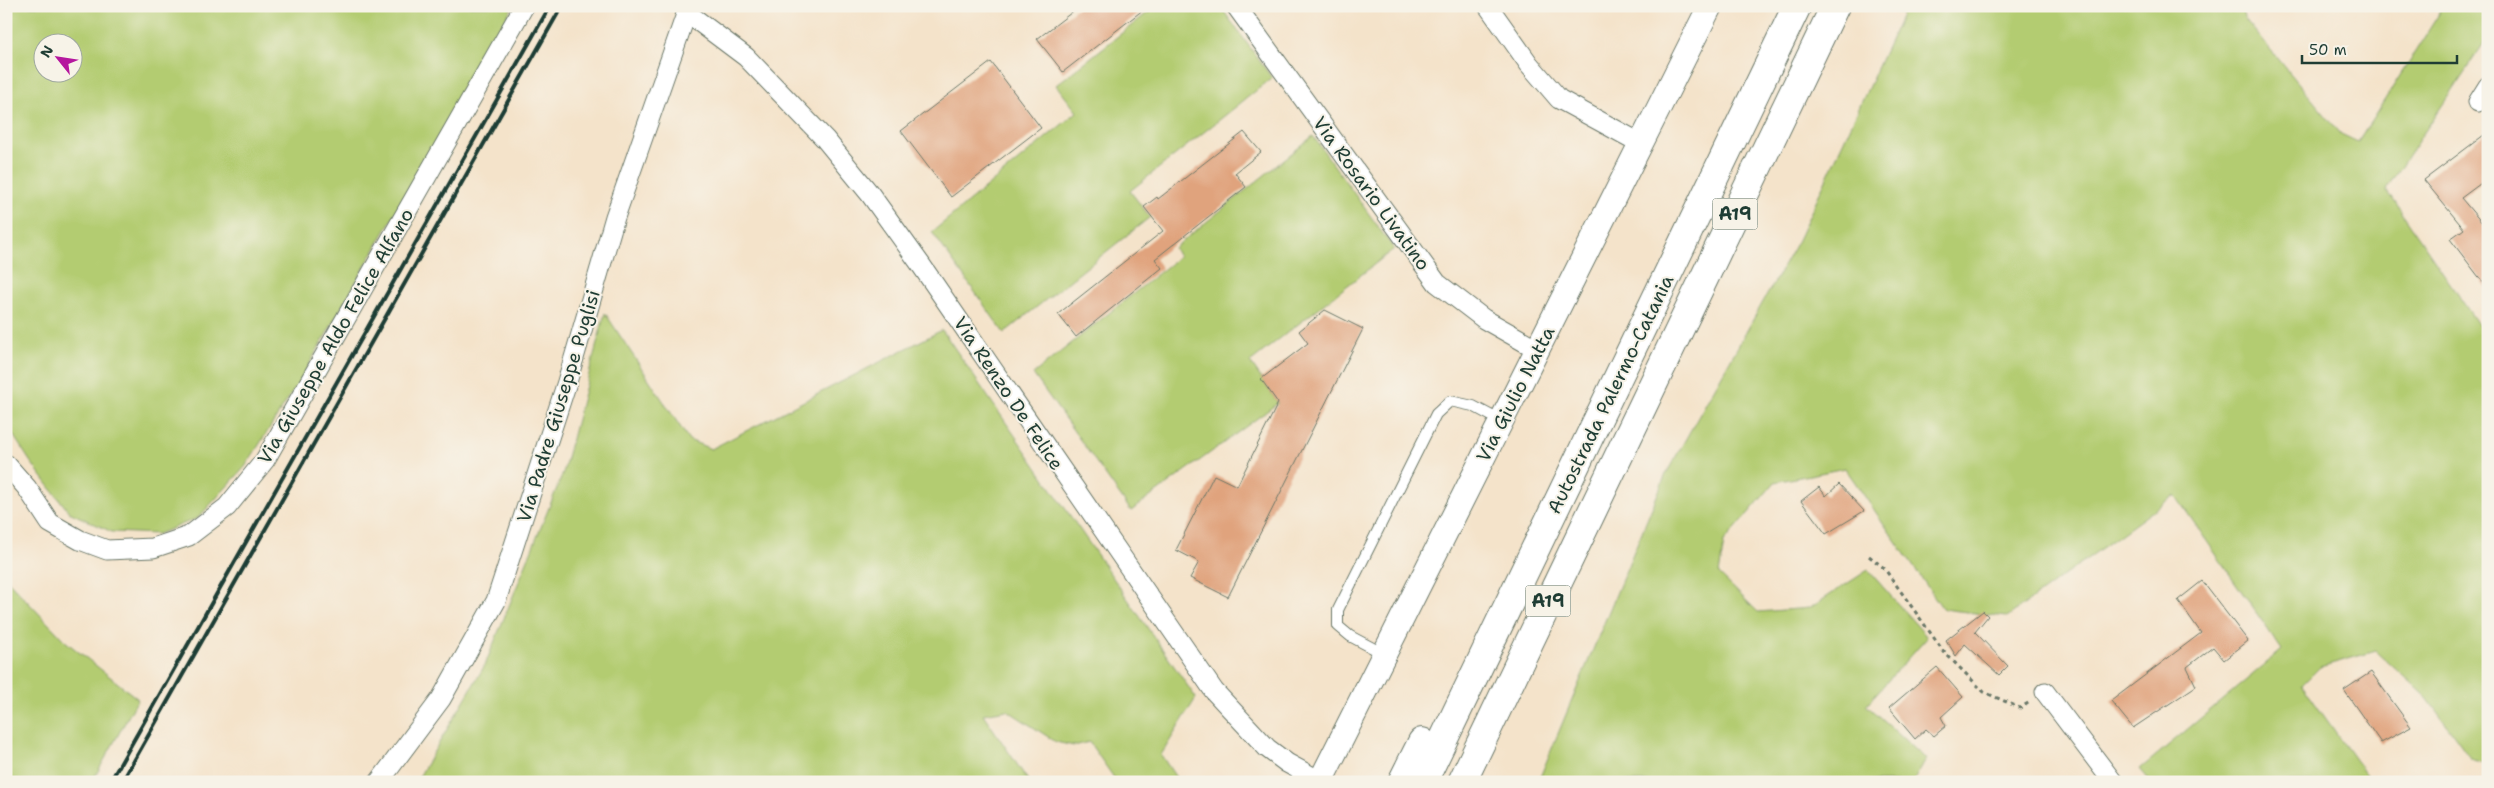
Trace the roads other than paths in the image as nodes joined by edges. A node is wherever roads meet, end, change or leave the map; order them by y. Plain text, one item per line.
1 (524, 6) edge
2 (1236, 6) edge
3 (1488, 6) edge
4 (1710, 6) edge
5 (1797, 6) edge
6 (1835, 6) edge
7 (687, 9) edge
8 (1640, 143) junction
9 (1537, 349) junction
10 (1501, 421) junction
11 (1634, 421) junction
12 (6, 464) edge
13 (1510, 601) junction
14 (1384, 654) junction
15 (2045, 692) road end
16 (378, 782) edge
17 (1320, 782) edge
18 (1402, 782) edge
19 (1423, 782) edge
20 (1462, 782) edge
21 (1473, 782) edge
22 (2113, 782) edge

1 - 12 street, Via Giuseppe Aldo Felice Alfano
2 - 9 street, Via Rosario Livatino
3 - 8 street
4 - 8 street, Via Giulio Natta
5 - 13 highway, Autostrada Palermo-Catania / A19
6 - 11 highway, Autostrada Palermo-Catania / A19
7 - 16 street, Via Padre Giuseppe Puglisi
7 - 17 street, Via Renzo De Felice
8 - 9 street, Via Giulio Natta
9 - 10 street, Via Giulio Natta
10 - 14 street, Via Giulio Natta
10 - 14 lane
11 - 20 highway, Autostrada Palermo-Catania / A19
11 - 21 highway
13 - 18 highway
13 - 19 highway, Autostrada Palermo-Catania / A19
14 - 17 street, Via Giulio Natta
15 - 22 street

